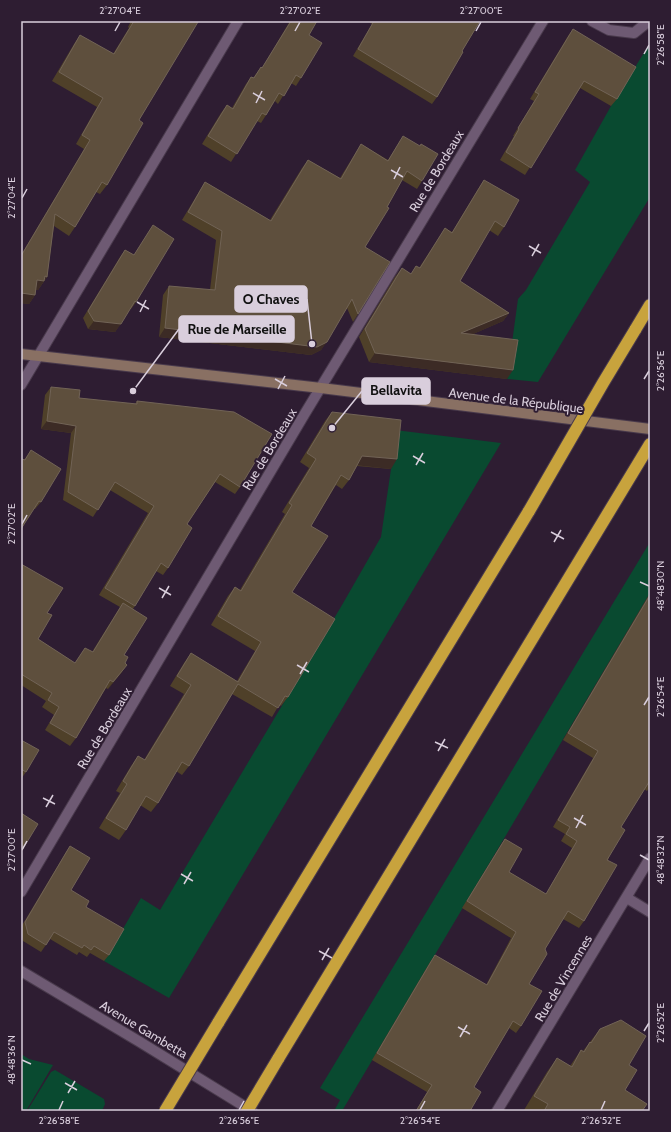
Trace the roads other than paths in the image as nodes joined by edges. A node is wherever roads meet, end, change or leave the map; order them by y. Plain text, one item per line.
1 (238, 21) edge
2 (543, 21) edge
3 (592, 21) edge
4 (649, 21) edge
5 (650, 305) edge
6 (21, 354) edge
7 (39, 356) junction
8 (21, 385) edge
9 (321, 388) junction
10 (650, 429) edge
11 (650, 444) edge
12 (650, 858) edge
13 (21, 892) edge
14 (627, 898) junction
15 (650, 912) edge
16 (21, 971) edge
17 (165, 1111) edge
18 (247, 1111) edge
19 (252, 1111) edge
20 (497, 1111) edge

1 - 7 street
2 - 9 street, Rue de Bordeaux
3 - 4 street
5 - 17 highway, bridge
6 - 7 main road, Avenue de la République
7 - 8 street
7 - 9 main road, Avenue de la République
9 - 10 main road, Avenue de la République
9 - 13 street, Rue de Bordeaux
11 - 18 highway, bridge
12 - 14 street, Rue de Vincennes
14 - 15 street
14 - 20 street, Rue de Vincennes
16 - 19 street, Avenue Gambetta

